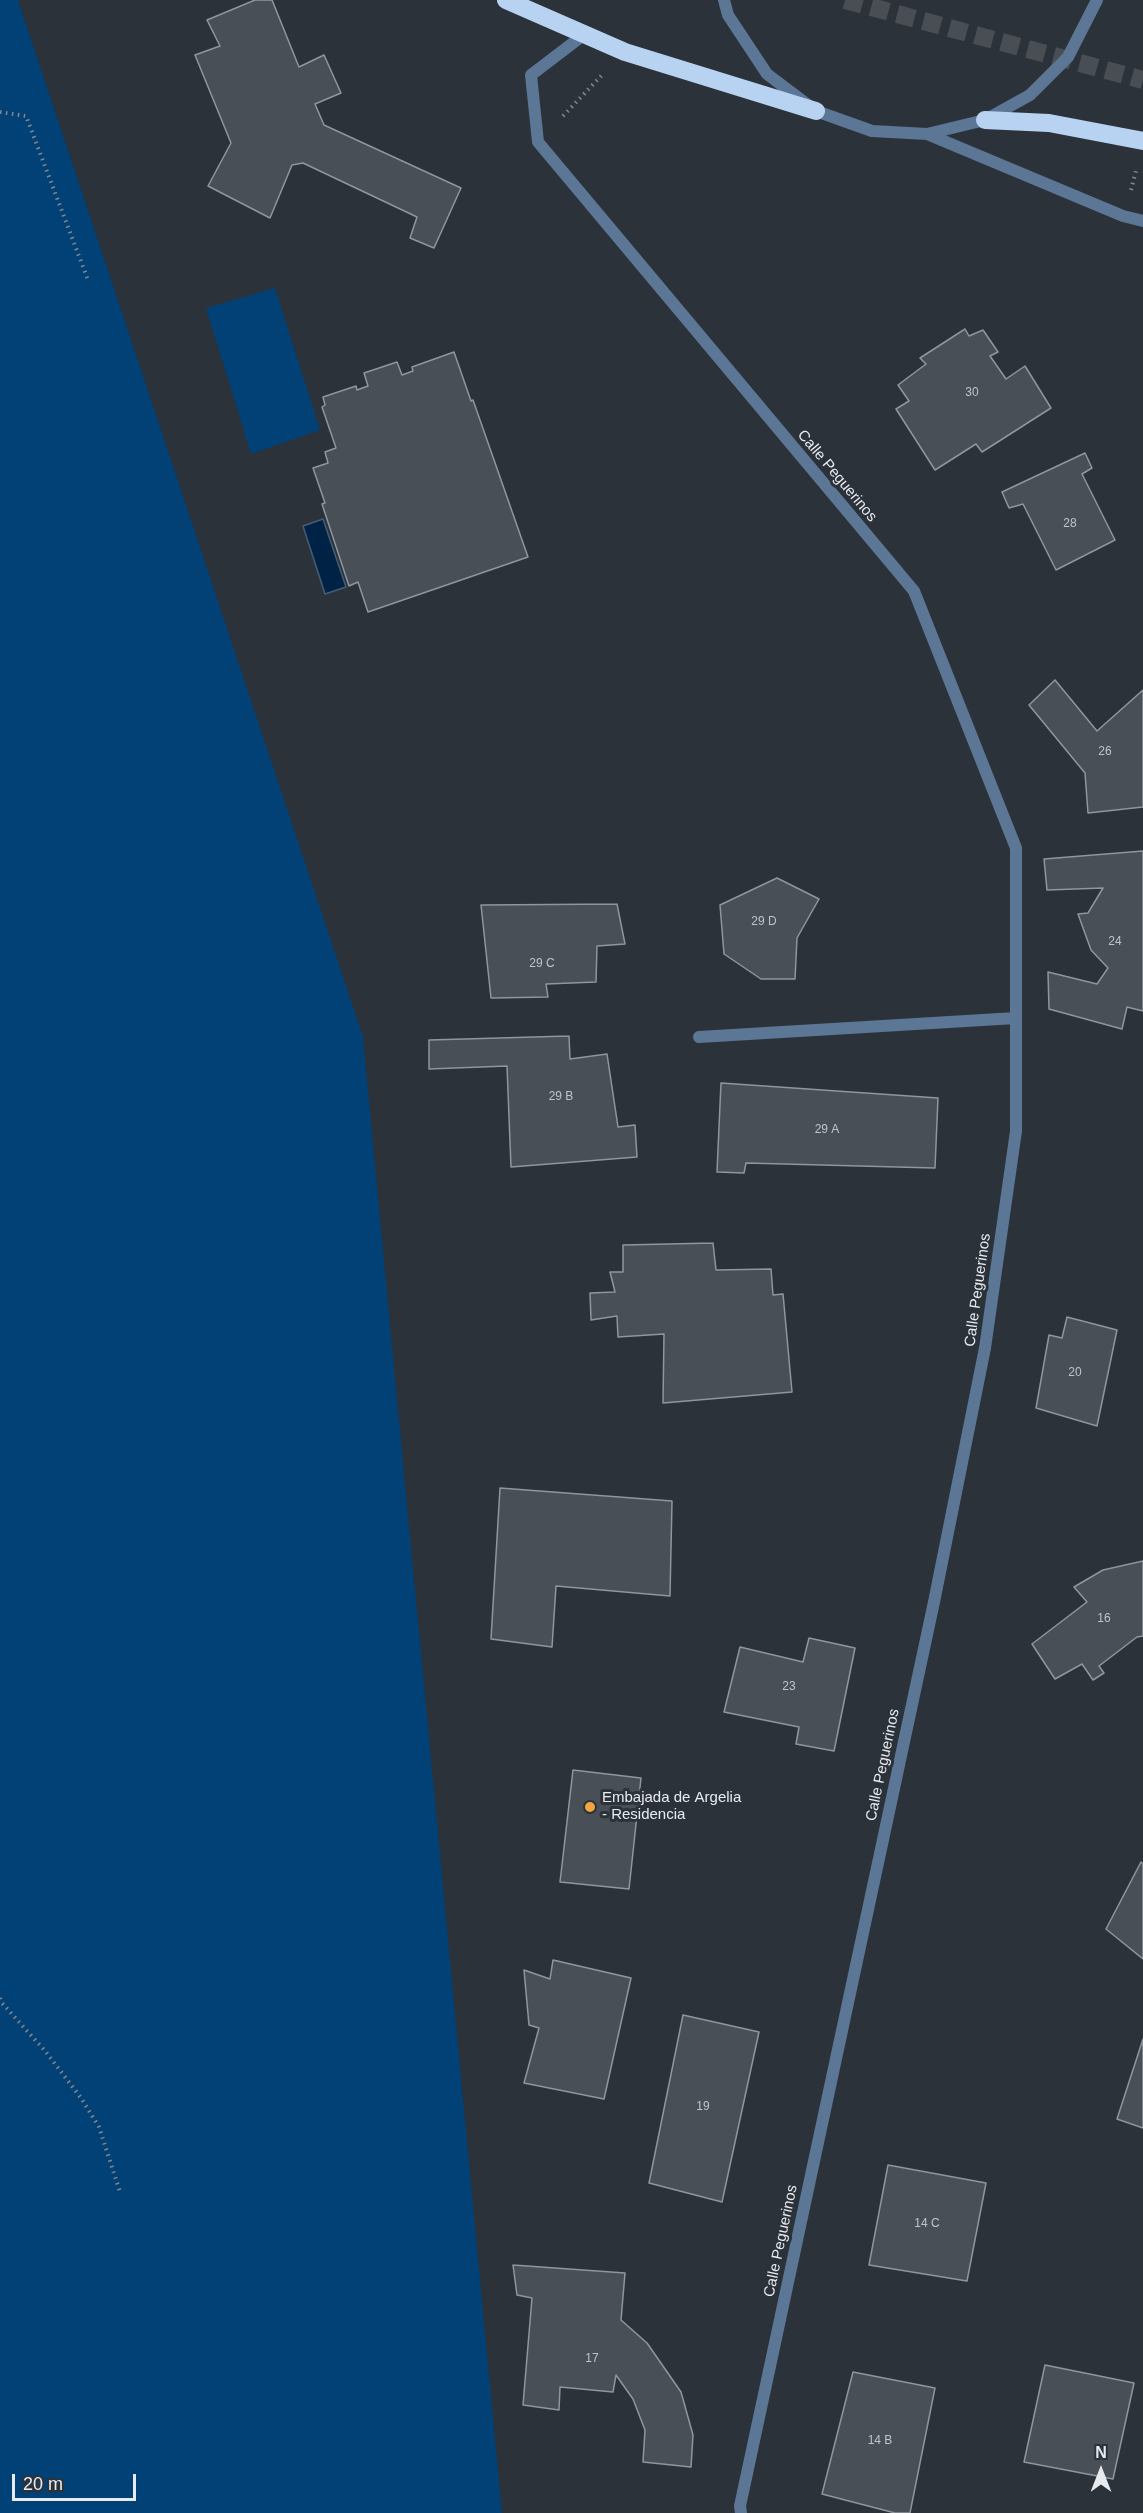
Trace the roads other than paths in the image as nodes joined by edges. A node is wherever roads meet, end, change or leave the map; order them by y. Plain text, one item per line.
1 (506, 0) edge
2 (724, 0) edge
3 (1097, 0) edge
4 (586, 33) junction
5 (816, 111) junction
6 (985, 120) junction
7 (927, 134) junction
8 (1143, 141) edge
9 (1143, 221) edge
10 (1016, 1018) junction
11 (699, 1037) dead end
12 (741, 2513) edge

1 - 4 highway
2 - 5 street
3 - 6 street
4 - 5 highway
4 - 10 street, Calle Peguerinos
5 - 7 street
6 - 7 street
6 - 8 highway
7 - 9 street
10 - 11 street
10 - 12 street, Calle Peguerinos

